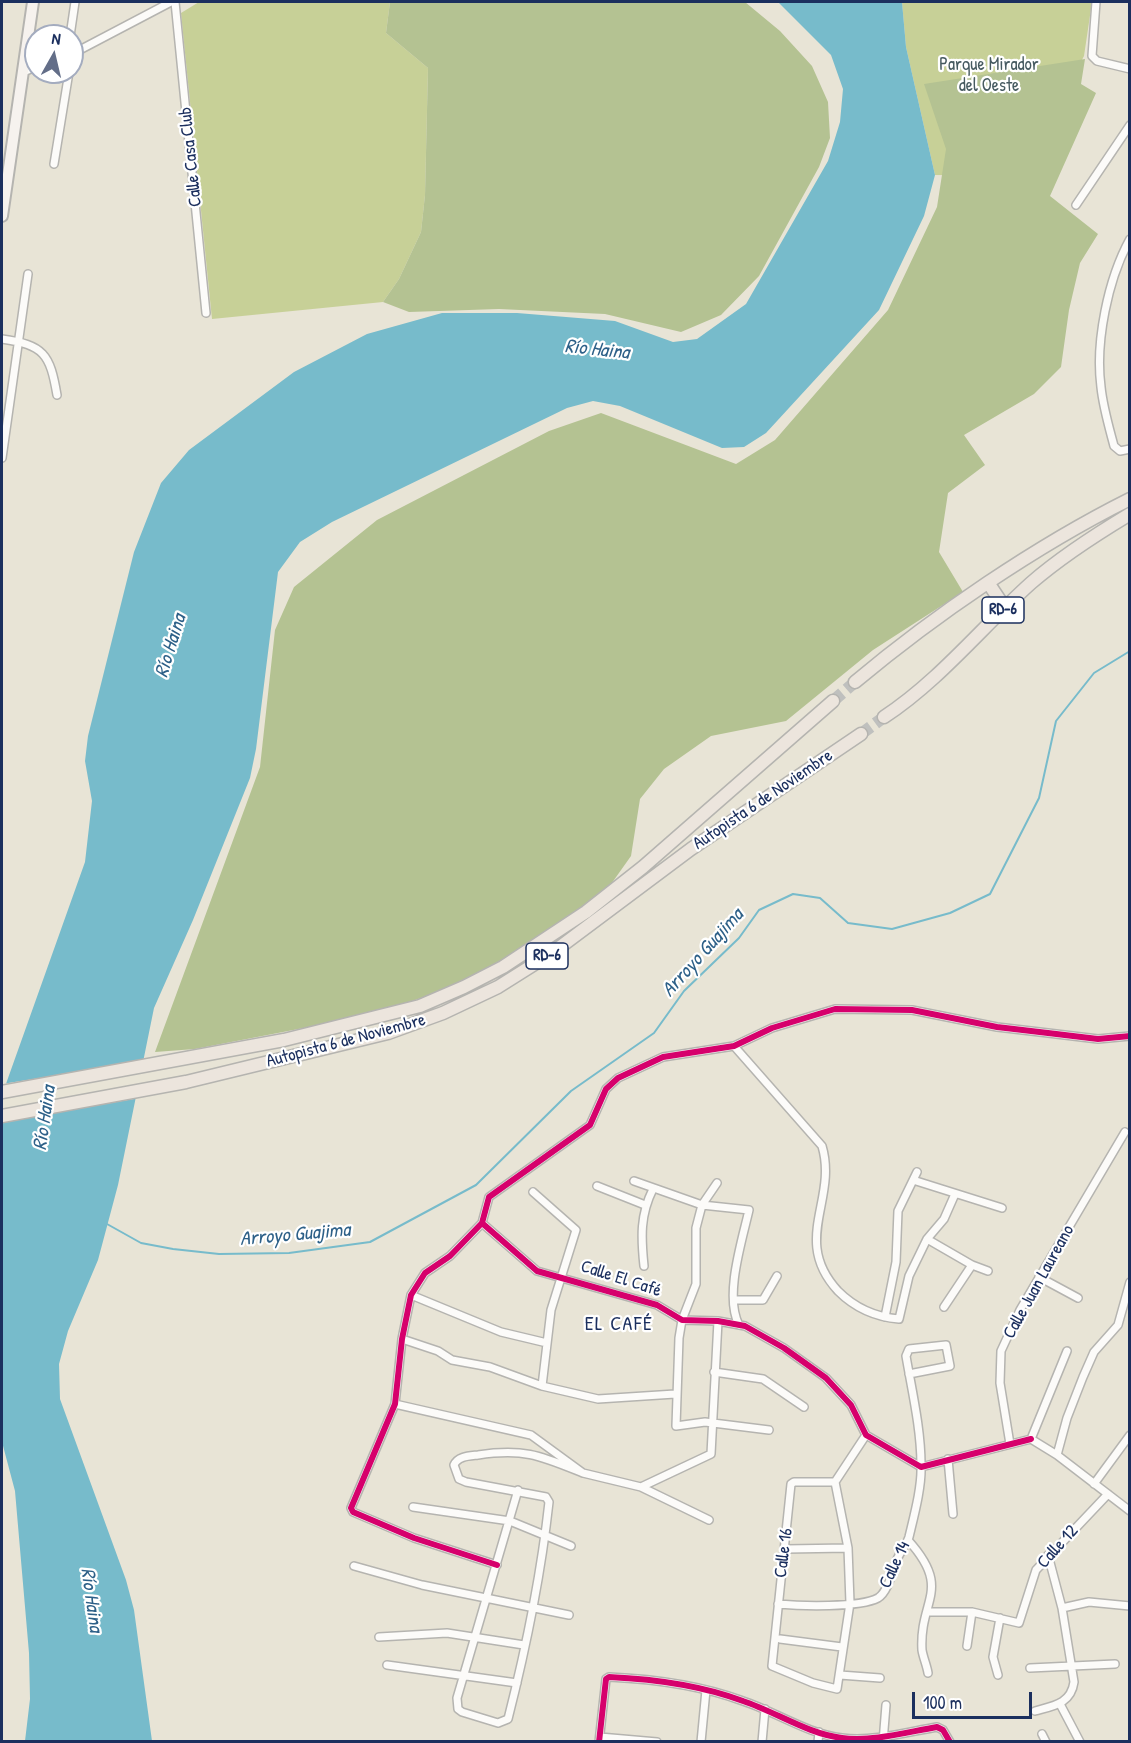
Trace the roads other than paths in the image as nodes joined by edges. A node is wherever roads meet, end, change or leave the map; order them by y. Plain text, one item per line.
1 (33, 2) edge
2 (75, 2) edge
3 (173, 2) edge
4 (1096, 2) edge
5 (163, 4) edge
6 (72, 24) edge
7 (84, 48) edge
8 (1130, 69) edge
9 (23, 72) joint
10 (67, 84) edge
11 (1130, 125) edge
12 (54, 164) dead end
13 (3, 203) edge
14 (1076, 205) dead end
15 (2, 216) edge
16 (1130, 239) edge
17 (28, 274) dead end
18 (206, 313) dead end
19 (2, 339) edge
20 (20, 341) junction
21 (57, 395) dead end
22 (1130, 449) edge
23 (2, 458) edge
24 (1130, 499) edge
25 (1130, 514) edge
26 (989, 584) junction
27 (1005, 608) junction
28 (855, 682) tunnel mouth
29 (833, 701) tunnel mouth
30 (884, 717) tunnel mouth
31 (861, 734) tunnel mouth
32 (1130, 1036) edge
33 (734, 1046) junction
34 (2, 1092) edge
35 (2, 1116) edge
36 (1125, 1132) dead end
37 (917, 1172) dead end
38 (634, 1180) dead end
39 (914, 1180) junction
40 (717, 1183) dead end
41 (597, 1186) dead end
42 (653, 1189) junction
43 (533, 1192) dead end
44 (955, 1194) junction
45 (645, 1205) junction
46 (702, 1205) junction
47 (1002, 1208) dead end
48 (482, 1223) junction
49 (927, 1239) junction
50 (644, 1266) dead end
51 (972, 1266) junction
52 (988, 1271) dead end
53 (561, 1276) junction
54 (777, 1276) dead end
55 (1039, 1277) junction
56 (1130, 1282) edge
57 (411, 1295) junction
58 (1078, 1298) dead end
59 (734, 1299) junction
60 (944, 1307) dead end
61 (885, 1317) junction
62 (682, 1320) junction
63 (718, 1321) junction
64 (739, 1325) junction
65 (402, 1339) junction
66 (547, 1343) junction
67 (1067, 1351) dead end
68 (714, 1372) junction
69 (909, 1374) junction
70 (542, 1386) junction
71 (675, 1394) junction
72 (394, 1404) junction
73 (804, 1407) dead end
74 (713, 1424) junction
75 (769, 1430) dead end
76 (866, 1435) junction
77 (1130, 1435) edge
78 (1031, 1439) junction
79 (1010, 1444) junction
80 (1057, 1455) junction
81 (948, 1459) junction
82 (921, 1467) junction
83 (583, 1473) junction
84 (835, 1482) junction
85 (1094, 1484) junction
86 (641, 1487) junction
87 (518, 1490) junction
88 (1108, 1494) junction
89 (412, 1507) dead end
90 (1130, 1511) edge
91 (953, 1514) dead end
92 (709, 1520) dead end
93 (510, 1521) junction
94 (545, 1536) junction
95 (908, 1540) junction
96 (571, 1546) dead end
97 (848, 1548) junction
98 (786, 1549) junction
99 (1048, 1555) junction
100 (497, 1565) junction
101 (354, 1566) dead end
102 (488, 1597) junction
103 (778, 1604) junction
104 (850, 1604) junction
105 (531, 1606) junction
106 (1130, 1606) edge
107 (1062, 1608) junction
108 (928, 1612) junction
109 (972, 1612) junction
110 (569, 1615) dead end
111 (1000, 1618) junction
112 (379, 1637) dead end
113 (476, 1637) junction
114 (780, 1639) dead end
115 (524, 1646) junction
116 (967, 1646) dead end
117 (842, 1647) junction
118 (1114, 1664) dead end
119 (387, 1665) dead end
120 (1073, 1666) junction
121 (1030, 1668) dead end
122 (928, 1673) dead end
123 (464, 1674) junction
124 (840, 1675) junction
125 (998, 1675) dead end
126 (880, 1678) dead end
127 (517, 1683) junction
128 (706, 1690) junction
129 (1060, 1704) junction
130 (886, 1706) dead end
131 (765, 1708) junction
132 (1035, 1711) dead end
133 (819, 1732) junction
134 (1042, 1734) dead end
135 (599, 1739) edge
136 (884, 1739) edge
137 (657, 1742) edge
138 (701, 1742) edge
139 (762, 1742) edge
140 (818, 1742) edge
141 (950, 1742) edge
142 (1046, 1742) edge
143 (1080, 1742) edge

1 - 9 street
2 - 6 street
3 - 5 street
3 - 18 street, Calle Casa Club
4 - 8 street
5 - 7 street
9 - 13 street
10 - 12 street
11 - 14 street
13 - 15 street
16 - 22 street
17 - 20 street
19 - 20 street
20 - 21 street
20 - 23 street
24 - 26 highway, RD-6
25 - 27 highway, RD-6
26 - 27 highway
26 - 28 highway, RD-6
27 - 30 highway, RD-6
29 - 34 highway, Autopista 6 de Noviembre / RD-6
31 - 35 highway, Autopista 6 de Noviembre / RD-6
32 - 33 street
33 - 48 street
33 - 61 street
36 - 55 street, Calle Juan Laureano
37 - 39 street
38 - 42 street
39 - 44 street
39 - 61 street
40 - 46 street
41 - 45 street
42 - 45 street
42 - 46 street
43 - 53 street
44 - 47 street
44 - 49 street
45 - 50 street
46 - 59 street
46 - 62 street
48 - 53 street, Calle El Café
48 - 57 street
49 - 51 street
49 - 61 street
51 - 52 street
51 - 60 street
53 - 62 street, Calle El Café
53 - 66 street
54 - 59 street
55 - 58 street
55 - 79 street, Calle Juan Laureano
56 - 80 street
57 - 65 street
57 - 66 street
59 - 64 street
62 - 63 street, Calle El Café
62 - 71 street
63 - 64 street, Calle El Café
63 - 68 street
64 - 76 street, Calle El Café
65 - 70 street
65 - 72 street
66 - 70 street
67 - 78 street
68 - 73 street
68 - 74 street
69 - 69 street, Calle 14
69 - 82 street, Calle 14
70 - 71 street
71 - 74 street
72 - 83 street
72 - 100 street
74 - 75 street
74 - 86 street
76 - 82 street
76 - 84 street
77 - 85 street
78 - 79 street
78 - 80 street
79 - 81 street
80 - 85 street
81 - 82 street
81 - 91 street
82 - 95 street, Calle 14
83 - 86 street
83 - 87 street
84 - 97 street
84 - 98 street, Calle 16
85 - 88 street
86 - 92 street
87 - 93 street
87 - 94 street
88 - 90 street
88 - 99 street, Calle 12
89 - 93 street
93 - 94 street
93 - 100 street
94 - 96 street
94 - 105 street
95 - 104 street, Calle 14
95 - 108 street
97 - 98 street
97 - 104 street
98 - 103 street, Calle 16
99 - 107 street
99 - 111 street, Calle 12
100 - 102 street
101 - 102 street
102 - 105 street
102 - 113 street
103 - 104 street, Calle 14
103 - 124 street, Calle 16
104 - 117 street
105 - 110 street
105 - 115 street
106 - 107 street
107 - 120 street
108 - 109 street, Calle 12
108 - 122 street
109 - 111 street, Calle 12
109 - 116 street
111 - 125 street
112 - 113 street
113 - 115 street
113 - 123 street
114 - 117 street
115 - 127 street
117 - 124 street
118 - 120 street
119 - 123 street
120 - 121 street
120 - 129 street
123 - 127 street
123 - 127 street
124 - 126 street
128 - 131 street
128 - 135 street
128 - 138 street
129 - 132 street
129 - 143 street
130 - 136 street
131 - 133 street
131 - 139 street
133 - 136 street
133 - 140 street
134 - 142 street
135 - 137 street
136 - 141 street

